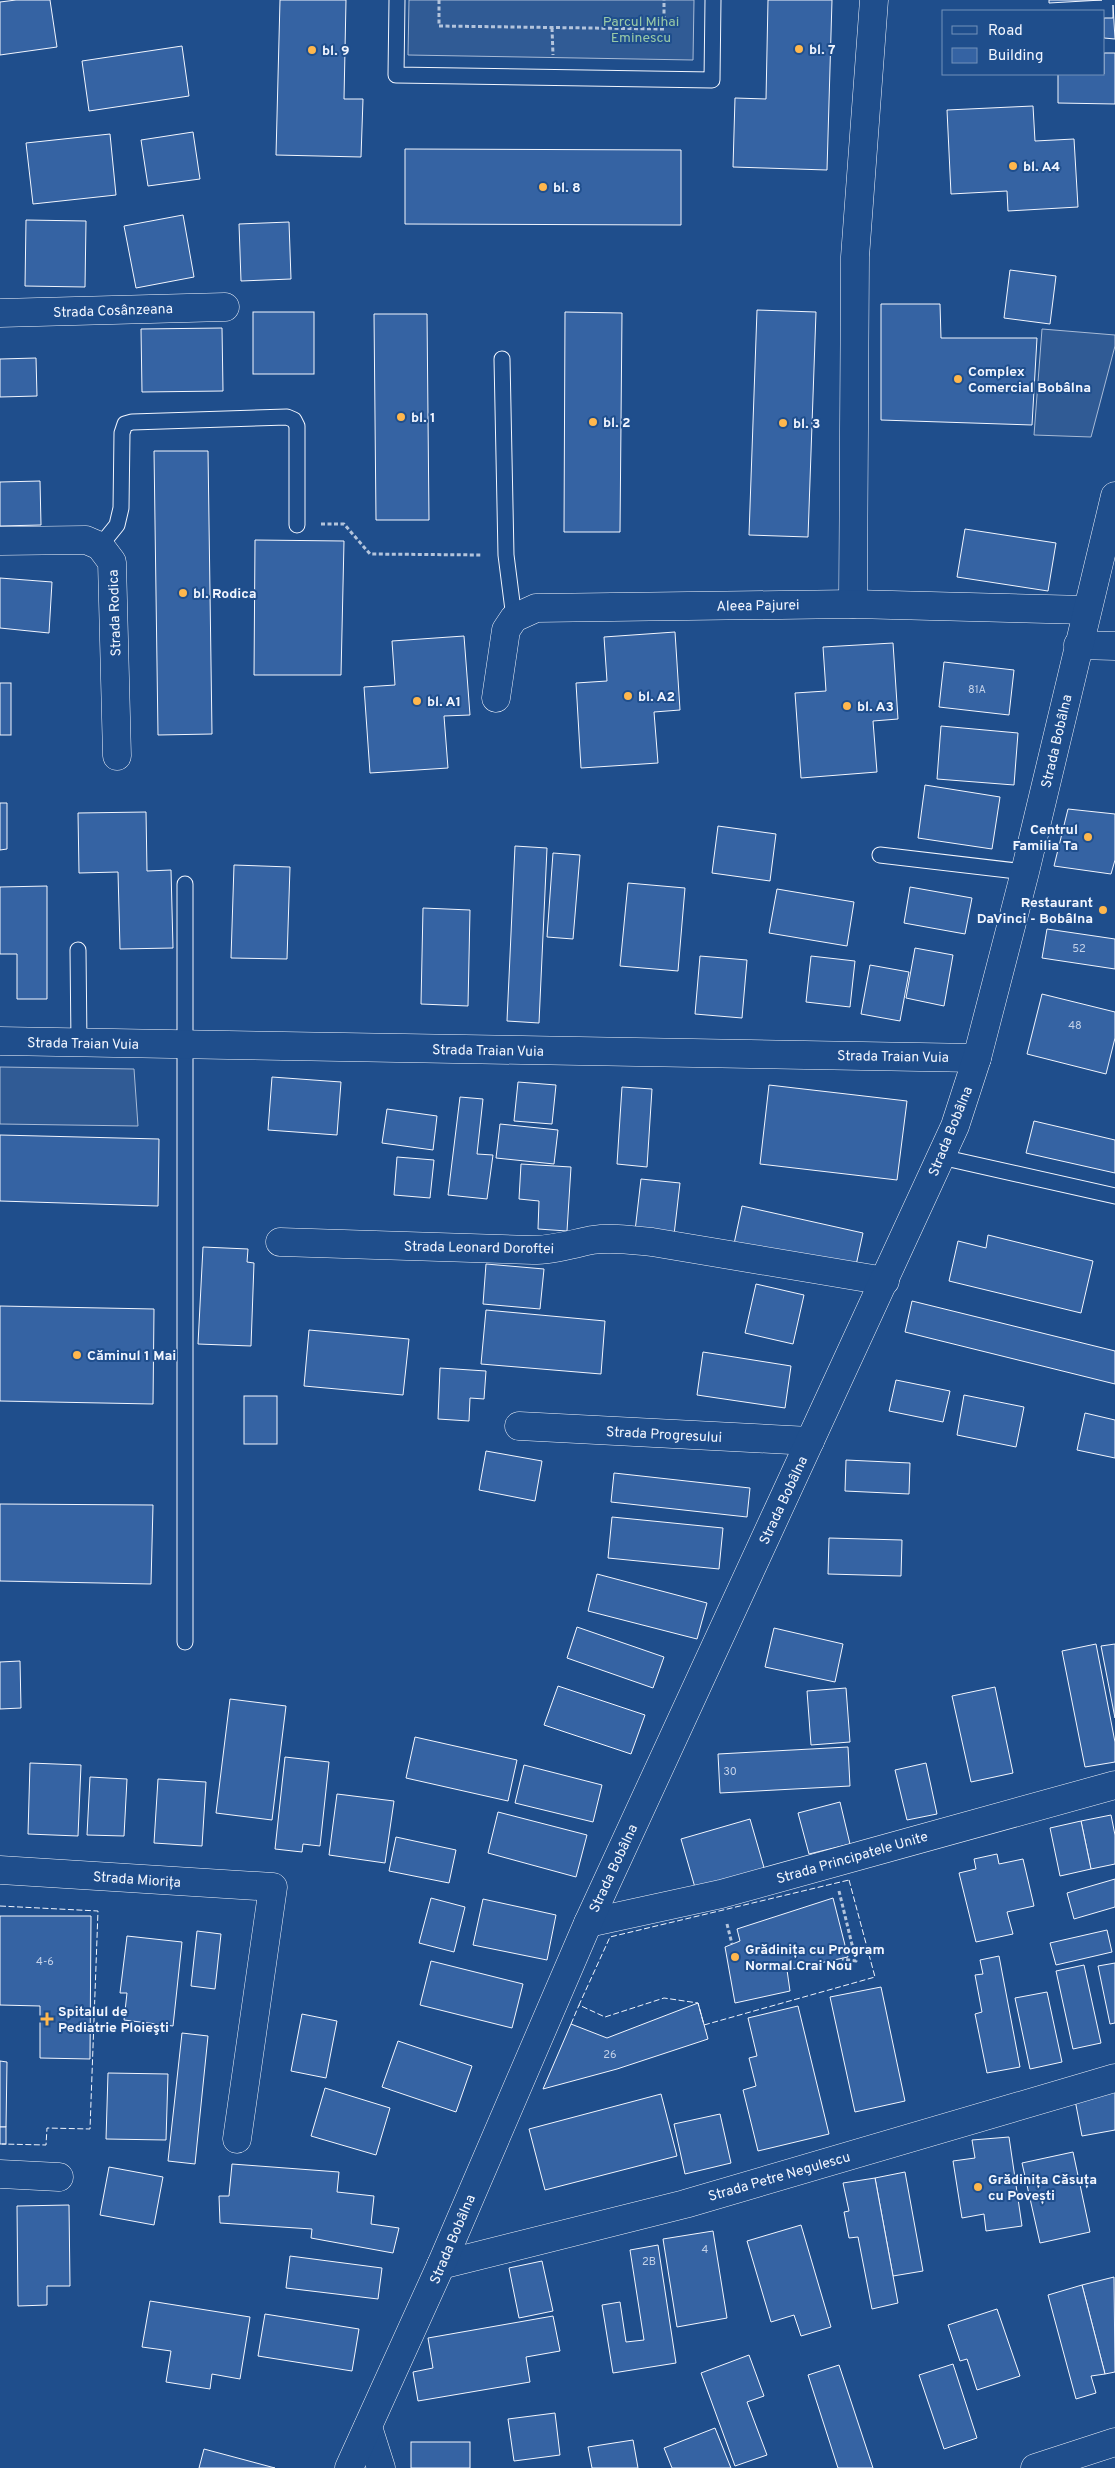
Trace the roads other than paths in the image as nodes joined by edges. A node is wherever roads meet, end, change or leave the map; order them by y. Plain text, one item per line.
1 (397, 0) edge
2 (713, 0) edge
3 (874, 0) edge
4 (225, 307) dead end
5 (0, 313) edge
6 (502, 359) dead end
7 (1115, 496) edge
8 (297, 525) road end
9 (0, 541) edge
10 (100, 546) junction
11 (853, 604) junction
12 (1087, 610) junction
13 (514, 618) junction
14 (1078, 645) junction
15 (1115, 646) edge
16 (496, 698) dead end
17 (117, 756) dead end
18 (880, 855) dead end
19 (1025, 872) junction
20 (186, 884) dead end
21 (78, 950) dead end
22 (0, 1041) edge
23 (79, 1043) junction
24 (184, 1045) junction
25 (977, 1058) junction
26 (941, 1157) junction
27 (1115, 1196) edge
28 (280, 1242) dead end
29 (885, 1281) junction
30 (519, 1426) dead end
31 (810, 1441) junction
32 (185, 1642) dead end
33 (1115, 1785) edge
34 (0, 1870) edge
35 (588, 1923) junction
36 (1115, 2078) edge
37 (237, 2139) dead end
38 (0, 2174) edge
39 (59, 2177) dead end
40 (441, 2265) junction
41 (368, 2427) junction
42 (1115, 2442) edge
43 (349, 2468) edge
44 (381, 2468) edge
45 (1035, 2468) edge

1 - 2 lane
3 - 11 street
4 - 5 street, Strada Cosânzeana
6 - 13 lane
7 - 12 street, Strada Bobâlna
8 - 10 lane
9 - 10 street
10 - 17 street, Strada Rodica
11 - 12 street, Aleea Pajurei
11 - 13 street, Aleea Pajurei
12 - 14 street, Strada Bobâlna
13 - 16 street
14 - 15 street
14 - 19 street, Strada Bobâlna
18 - 19 lane
19 - 25 street, Strada Bobâlna
20 - 24 lane
21 - 23 lane
22 - 23 street, Strada Traian Vuia
23 - 24 street, Strada Traian Vuia
24 - 25 street, Strada Traian Vuia
24 - 32 lane
25 - 26 street, Strada Bobâlna
26 - 27 lane
26 - 29 street, Strada Bobâlna
28 - 29 street, Strada Leonard Doroftei
29 - 31 street, Strada Bobâlna
30 - 31 street, Strada Progresului
31 - 35 street, Strada Bobâlna
33 - 35 street, Strada Principatele Unite
34 - 37 street, Strada Miorița
35 - 40 street, Strada Bobâlna
36 - 40 street, Strada Petre Negulescu
38 - 39 street
40 - 41 street, Strada Bobâlna
41 - 43 street, Strada Bobâlna
41 - 44 street
42 - 45 street

